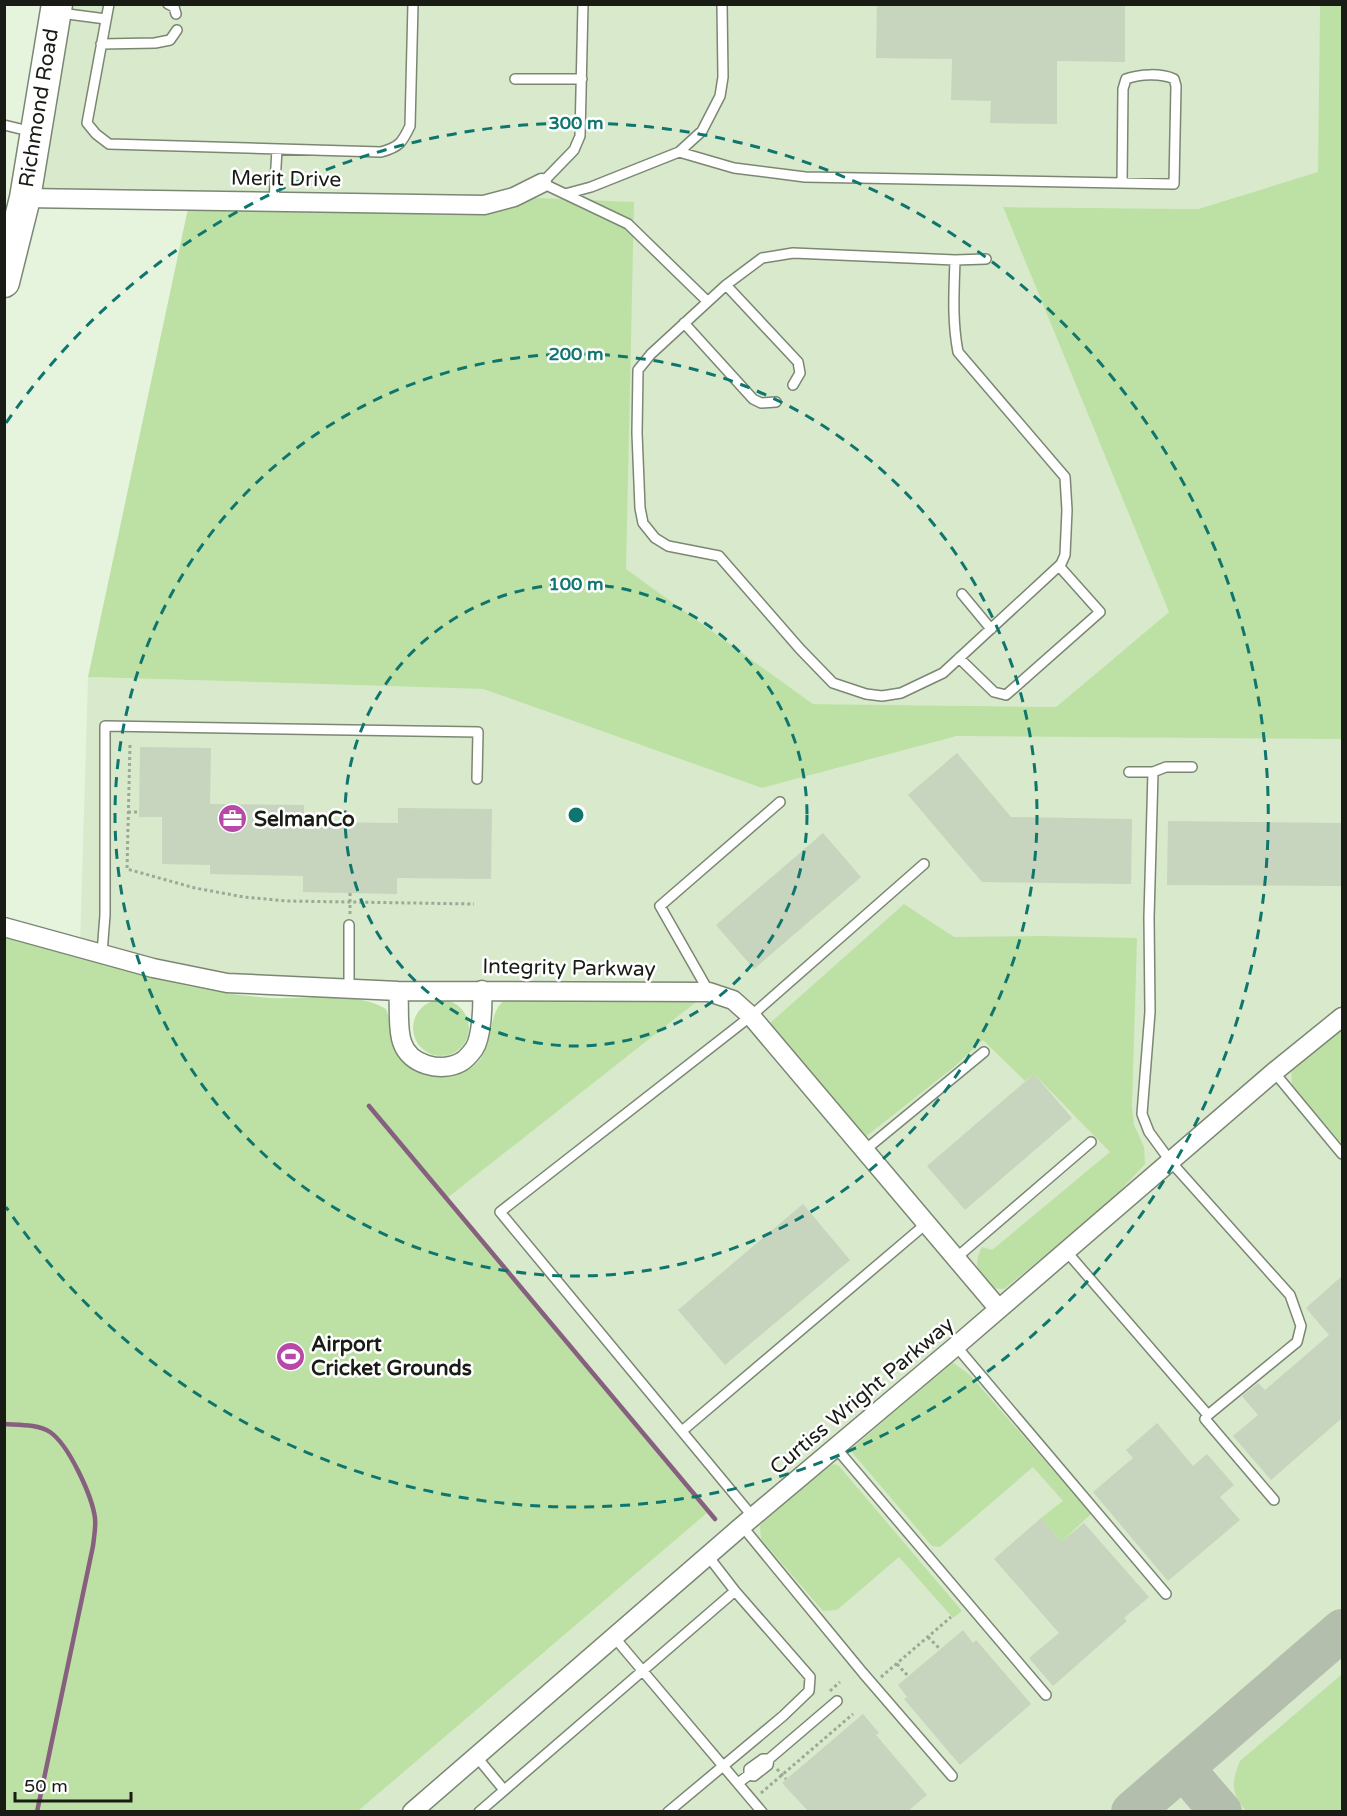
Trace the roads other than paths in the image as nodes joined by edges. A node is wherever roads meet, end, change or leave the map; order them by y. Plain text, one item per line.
1 (109, 4) edge
2 (168, 4) edge
3 (413, 4) edge
4 (583, 4) edge
5 (722, 4) edge
6 (56, 8) edge
7 (176, 14) dead end
8 (106, 19) junction
9 (177, 30) dead end
10 (101, 44) junction
11 (514, 79) dead end
12 (582, 80) junction
13 (4, 125) edge
14 (35, 132) junction
15 (277, 149) junction
16 (679, 153) junction
17 (542, 183) junction
18 (1122, 183) junction
19 (565, 194) junction
20 (25, 198) junction
21 (274, 201) junction
22 (986, 259) dead end
23 (955, 260) junction
24 (4, 282) edge
25 (726, 285) junction
26 (707, 301) junction
27 (684, 323) junction
28 (793, 385) dead end
29 (776, 402) dead end
30 (1059, 566) junction
31 (962, 594) dead end
32 (991, 629) junction
33 (959, 658) junction
34 (1192, 767) dead end
35 (1129, 772) dead end
36 (1153, 772) junction
37 (477, 779) dead end
38 (780, 802) dead end
39 (924, 864) dead end
40 (349, 925) road end
41 (4, 927) edge
42 (102, 953) junction
43 (349, 990) junction
44 (482, 990) junction
45 (398, 991) junction
46 (708, 992) junction
47 (751, 1016) junction
48 (1342, 1017) edge
49 (984, 1052) dead end
50 (1274, 1072) junction
51 (1091, 1142) dead end
52 (865, 1150) junction
53 (1342, 1154) edge
54 (1171, 1162) junction
55 (927, 1223) junction
56 (1066, 1251) junction
57 (956, 1258) junction
58 (998, 1308) junction
59 (956, 1346) junction
60 (1208, 1415) junction
61 (682, 1431) junction
62 (836, 1448) junction
63 (1274, 1500) dead end
64 (747, 1522) junction
65 (708, 1556) junction
66 (735, 1591) junction
67 (1166, 1594) dead end
68 (614, 1637) junction
69 (642, 1671) junction
70 (1046, 1695) dead end
71 (837, 1701) dead end
72 (476, 1756) junction
73 (724, 1765) junction
74 (952, 1776) dead end
75 (738, 1783) junction
76 (504, 1790) junction
77 (412, 1812) edge
78 (479, 1812) edge
79 (668, 1812) edge
80 (762, 1812) edge

1 - 8 lane
2 - 7 lane
3 - 15 lane
4 - 12 lane
5 - 16 lane
6 - 8 lane
6 - 14 main road, Richmond Road
8 - 10 lane
9 - 10 lane
10 - 15 lane
11 - 12 lane
12 - 17 lane
13 - 14 lane
14 - 20 main road, Richmond Road
15 - 21 lane
16 - 18 lane
16 - 19 lane
17 - 19 lane
17 - 21 street, Merit Drive
18 - 18 lane
19 - 26 lane
20 - 21 street, Merit Drive
20 - 24 main road, Richmond Road
22 - 23 lane
23 - 25 lane
23 - 30 lane
25 - 26 lane
25 - 28 lane
26 - 27 lane
27 - 29 lane
27 - 33 lane
30 - 32 lane
30 - 33 lane
31 - 32 lane
32 - 33 lane
34 - 36 lane
35 - 36 lane
36 - 54 lane
37 - 42 lane
38 - 46 lane
39 - 47 lane
40 - 43 lane
41 - 42 street, Integrity Parkway
42 - 43 street, Integrity Parkway
43 - 45 street, Integrity Parkway
44 - 45 street, Integrity Parkway
44 - 45 street
44 - 46 street, Integrity Parkway
46 - 47 street, Integrity Parkway
47 - 52 street, Integrity Parkway
47 - 61 lane
48 - 50 street, Curtiss Wright Parkway
49 - 52 lane
50 - 53 lane
50 - 54 street, Curtiss Wright Parkway
51 - 57 lane
52 - 55 street, Integrity Parkway
54 - 56 street, Curtiss Wright Parkway
54 - 60 lane
55 - 57 street, Integrity Parkway
55 - 61 lane
56 - 58 street, Curtiss Wright Parkway
56 - 60 lane
57 - 58 street, Integrity Parkway
58 - 59 street, Curtiss Wright Parkway
59 - 62 street, Curtiss Wright Parkway
59 - 67 lane
60 - 63 lane
61 - 64 lane
62 - 64 street, Curtiss Wright Parkway
62 - 70 lane
64 - 65 street, Curtiss Wright Parkway
64 - 74 lane
65 - 66 lane
65 - 68 street, Curtiss Wright Parkway
66 - 69 lane
66 - 73 lane
68 - 69 lane
68 - 72 street, Curtiss Wright Parkway
69 - 73 lane
69 - 76 lane
71 - 75 lane
72 - 76 lane
72 - 77 street, Curtiss Wright Parkway
73 - 75 lane
73 - 79 lane
75 - 80 lane
76 - 78 lane

